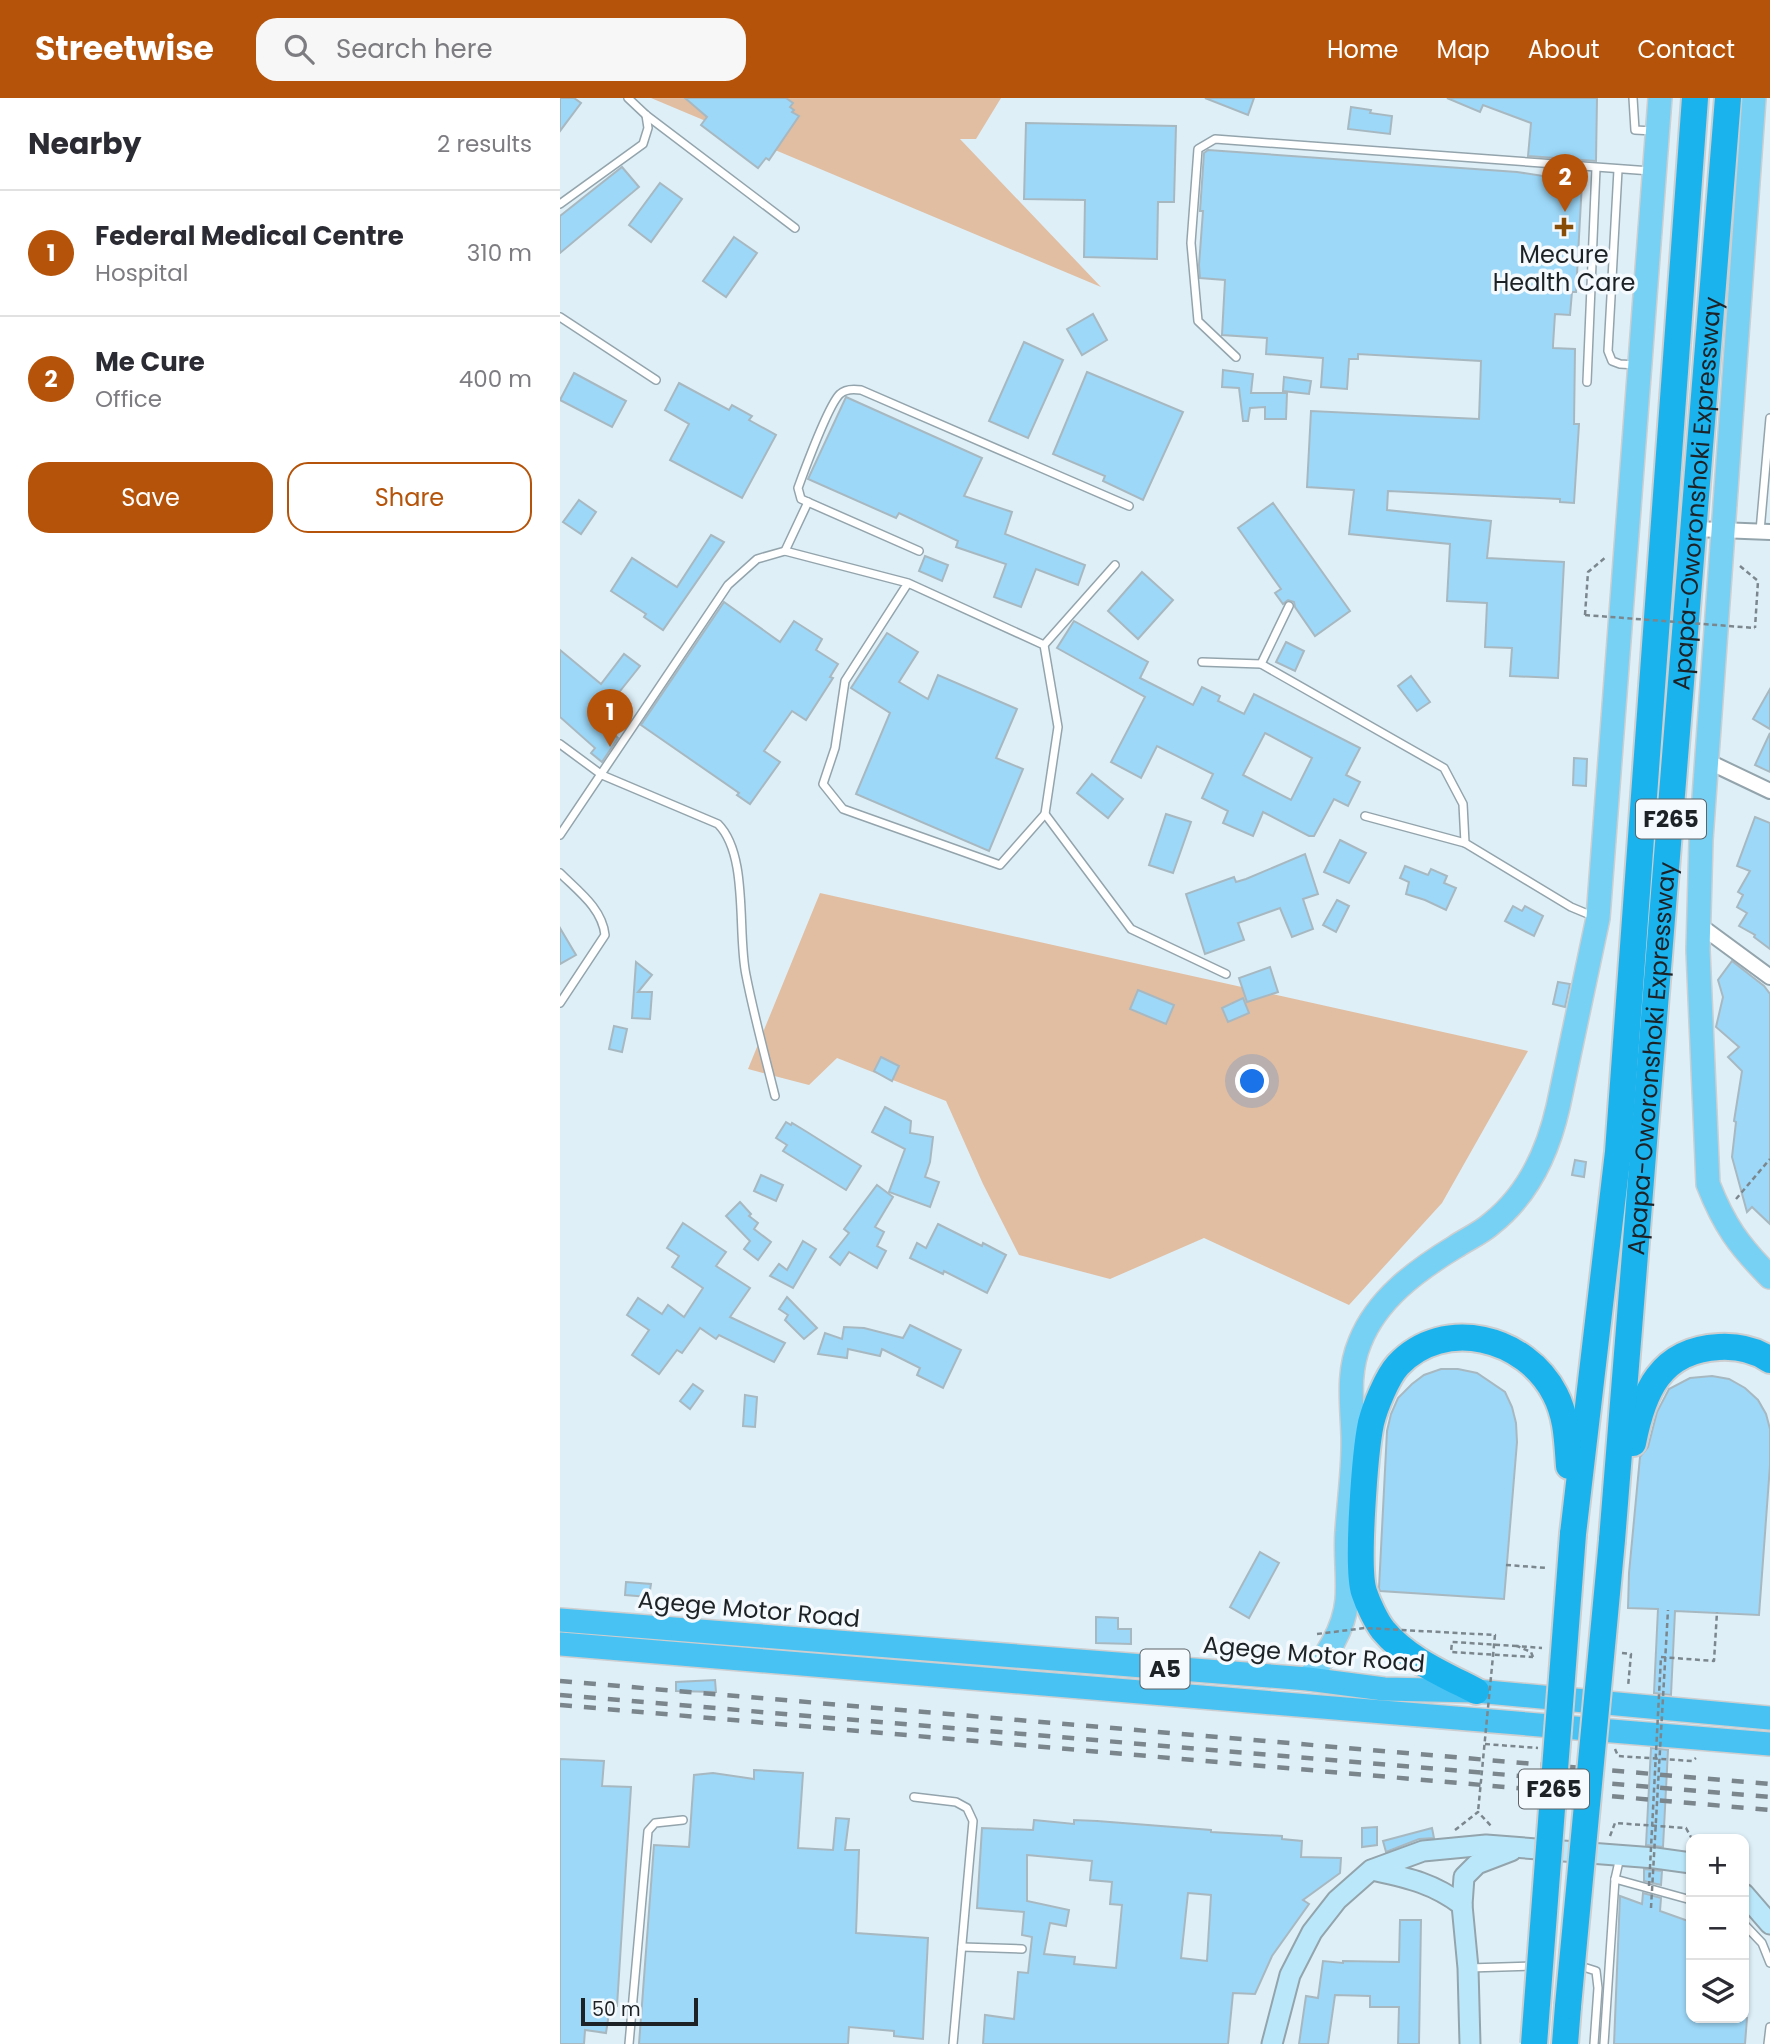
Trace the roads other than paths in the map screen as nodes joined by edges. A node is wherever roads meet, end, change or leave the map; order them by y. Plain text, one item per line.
1 (628, 98) edge
2 (1633, 98) edge
3 (1660, 98) edge
4 (1695, 98) edge
5 (1728, 98) edge
6 (1754, 98) edge
7 (646, 116) junction
8 (1657, 131) junction
9 (1596, 169) junction
10 (1618, 170) junction
11 (1654, 171) junction
12 (560, 204) edge
13 (795, 228) dead end
14 (560, 317) edge
15 (1236, 357) dead end
16 (1641, 365) junction
17 (656, 380) dead end
18 (1587, 382) dead end
19 (1770, 418) edge
20 (808, 502) junction
21 (1129, 506) dead end
22 (1695, 529) junction
23 (1723, 530) junction
24 (1765, 531) edge
25 (785, 551) junction
26 (919, 551) dead end
27 (1115, 565) dead end
28 (908, 583) junction
29 (1289, 606) dead end
30 (1044, 645) junction
31 (1202, 662) dead end
32 (1261, 664) junction
33 (560, 744) edge
34 (1707, 761) junction
35 (602, 775) junction
36 (1770, 791) edge
37 (1045, 814) junction
38 (1366, 816) dead end
39 (560, 835) edge
40 (1465, 843) junction
41 (560, 873) edge
42 (1598, 918) junction
43 (1698, 924) junction
44 (1226, 974) dead end
45 (1770, 977) edge
46 (560, 1003) edge
47 (775, 1096) dead end
48 (1770, 1277) edge
49 (1770, 1360) edge
50 (1573, 1534) junction
51 (1612, 1540) junction
52 (560, 1620) edge
53 (560, 1644) edge
54 (984, 1654) junction
55 (986, 1679) junction
56 (1308, 1679) junction
57 (1476, 1691) junction
58 (1770, 1718) edge
59 (1770, 1744) edge
60 (914, 1797) dead end
61 (683, 1819) dead end
62 (1522, 1848) junction
63 (1621, 1855) junction
64 (1686, 1862) edge
65 (1371, 1870) junction
66 (1615, 1879) junction
67 (1747, 1897) edge
68 (1686, 1899) edge
69 (1462, 1905) junction
70 (1770, 1924) edge
71 (1749, 1929) edge
72 (962, 1947) junction
73 (1022, 1949) dead end
74 (1770, 1964) edge
75 (1556, 1965) dead end
76 (1544, 1966) dead end
77 (1468, 1968) junction
78 (1770, 2027) edge
79 (629, 2044) edge
80 (953, 2044) edge
81 (1272, 2044) edge
82 (1470, 2044) edge
83 (1534, 2044) edge
84 (1565, 2044) edge
85 (1594, 2044) edge
86 (1604, 2044) edge
87 (1768, 2044) edge

1 - 7 lane
2 - 8 lane
3 - 8 main road
4 - 50 highway, Apapa-Oworonshoki Expressway / F265
5 - 22 highway, Apapa-Oworonshoki Expressway / F265
6 - 23 main road, Apapa-Oworonshoki Expressway
7 - 12 lane
7 - 13 lane
8 - 11 main road
9 - 10 lane
9 - 15 lane
9 - 18 lane
10 - 11 lane
10 - 16 lane
11 - 16 main road
14 - 17 lane
16 - 42 main road
19 - 24 lane
20 - 21 lane
20 - 25 lane
20 - 26 lane
22 - 23 street
22 - 51 highway, Apapa-Oworonshoki Expressway / F265
23 - 24 street
23 - 34 main road, Apapa-Oworonshoki Expressway
25 - 28 lane
25 - 35 lane
27 - 30 lane
28 - 30 lane
28 - 37 lane
29 - 32 lane
30 - 37 lane
31 - 32 lane
32 - 40 lane
33 - 35 lane
34 - 36 street
34 - 43 main road, Apapa-Oworonshoki Expressway
35 - 39 lane
35 - 47 lane
37 - 44 lane
38 - 40 lane
40 - 42 lane
41 - 46 lane
42 - 56 main road
43 - 45 street
43 - 48 main road, Apapa-Oworonshoki Expressway
49 - 51 highway
50 - 57 highway
50 - 83 highway, Apapa-Oworonshoki Expressway / F265, bridge
51 - 84 highway, Apapa-Oworonshoki Expressway / F265, bridge
52 - 54 highway, Agege Motor Road / A5
53 - 55 highway, Agege Motor Road / A5
54 - 55 highway
54 - 56 highway, Agege Motor Road / A5
55 - 59 highway, Agege Motor Road / A5
56 - 57 highway, Agege Motor Road / A5
57 - 58 highway, Agege Motor Road / A5
60 - 72 lane
61 - 79 lane
62 - 63 main road
62 - 65 main road
62 - 69 main road
63 - 64 main road
63 - 66 lane
65 - 69 main road
65 - 81 main road
66 - 68 lane
66 - 86 lane
67 - 70 main road
69 - 77 main road
71 - 74 lane
72 - 73 lane
72 - 80 lane
75 - 85 lane
76 - 77 lane
77 - 82 main road
78 - 87 lane

